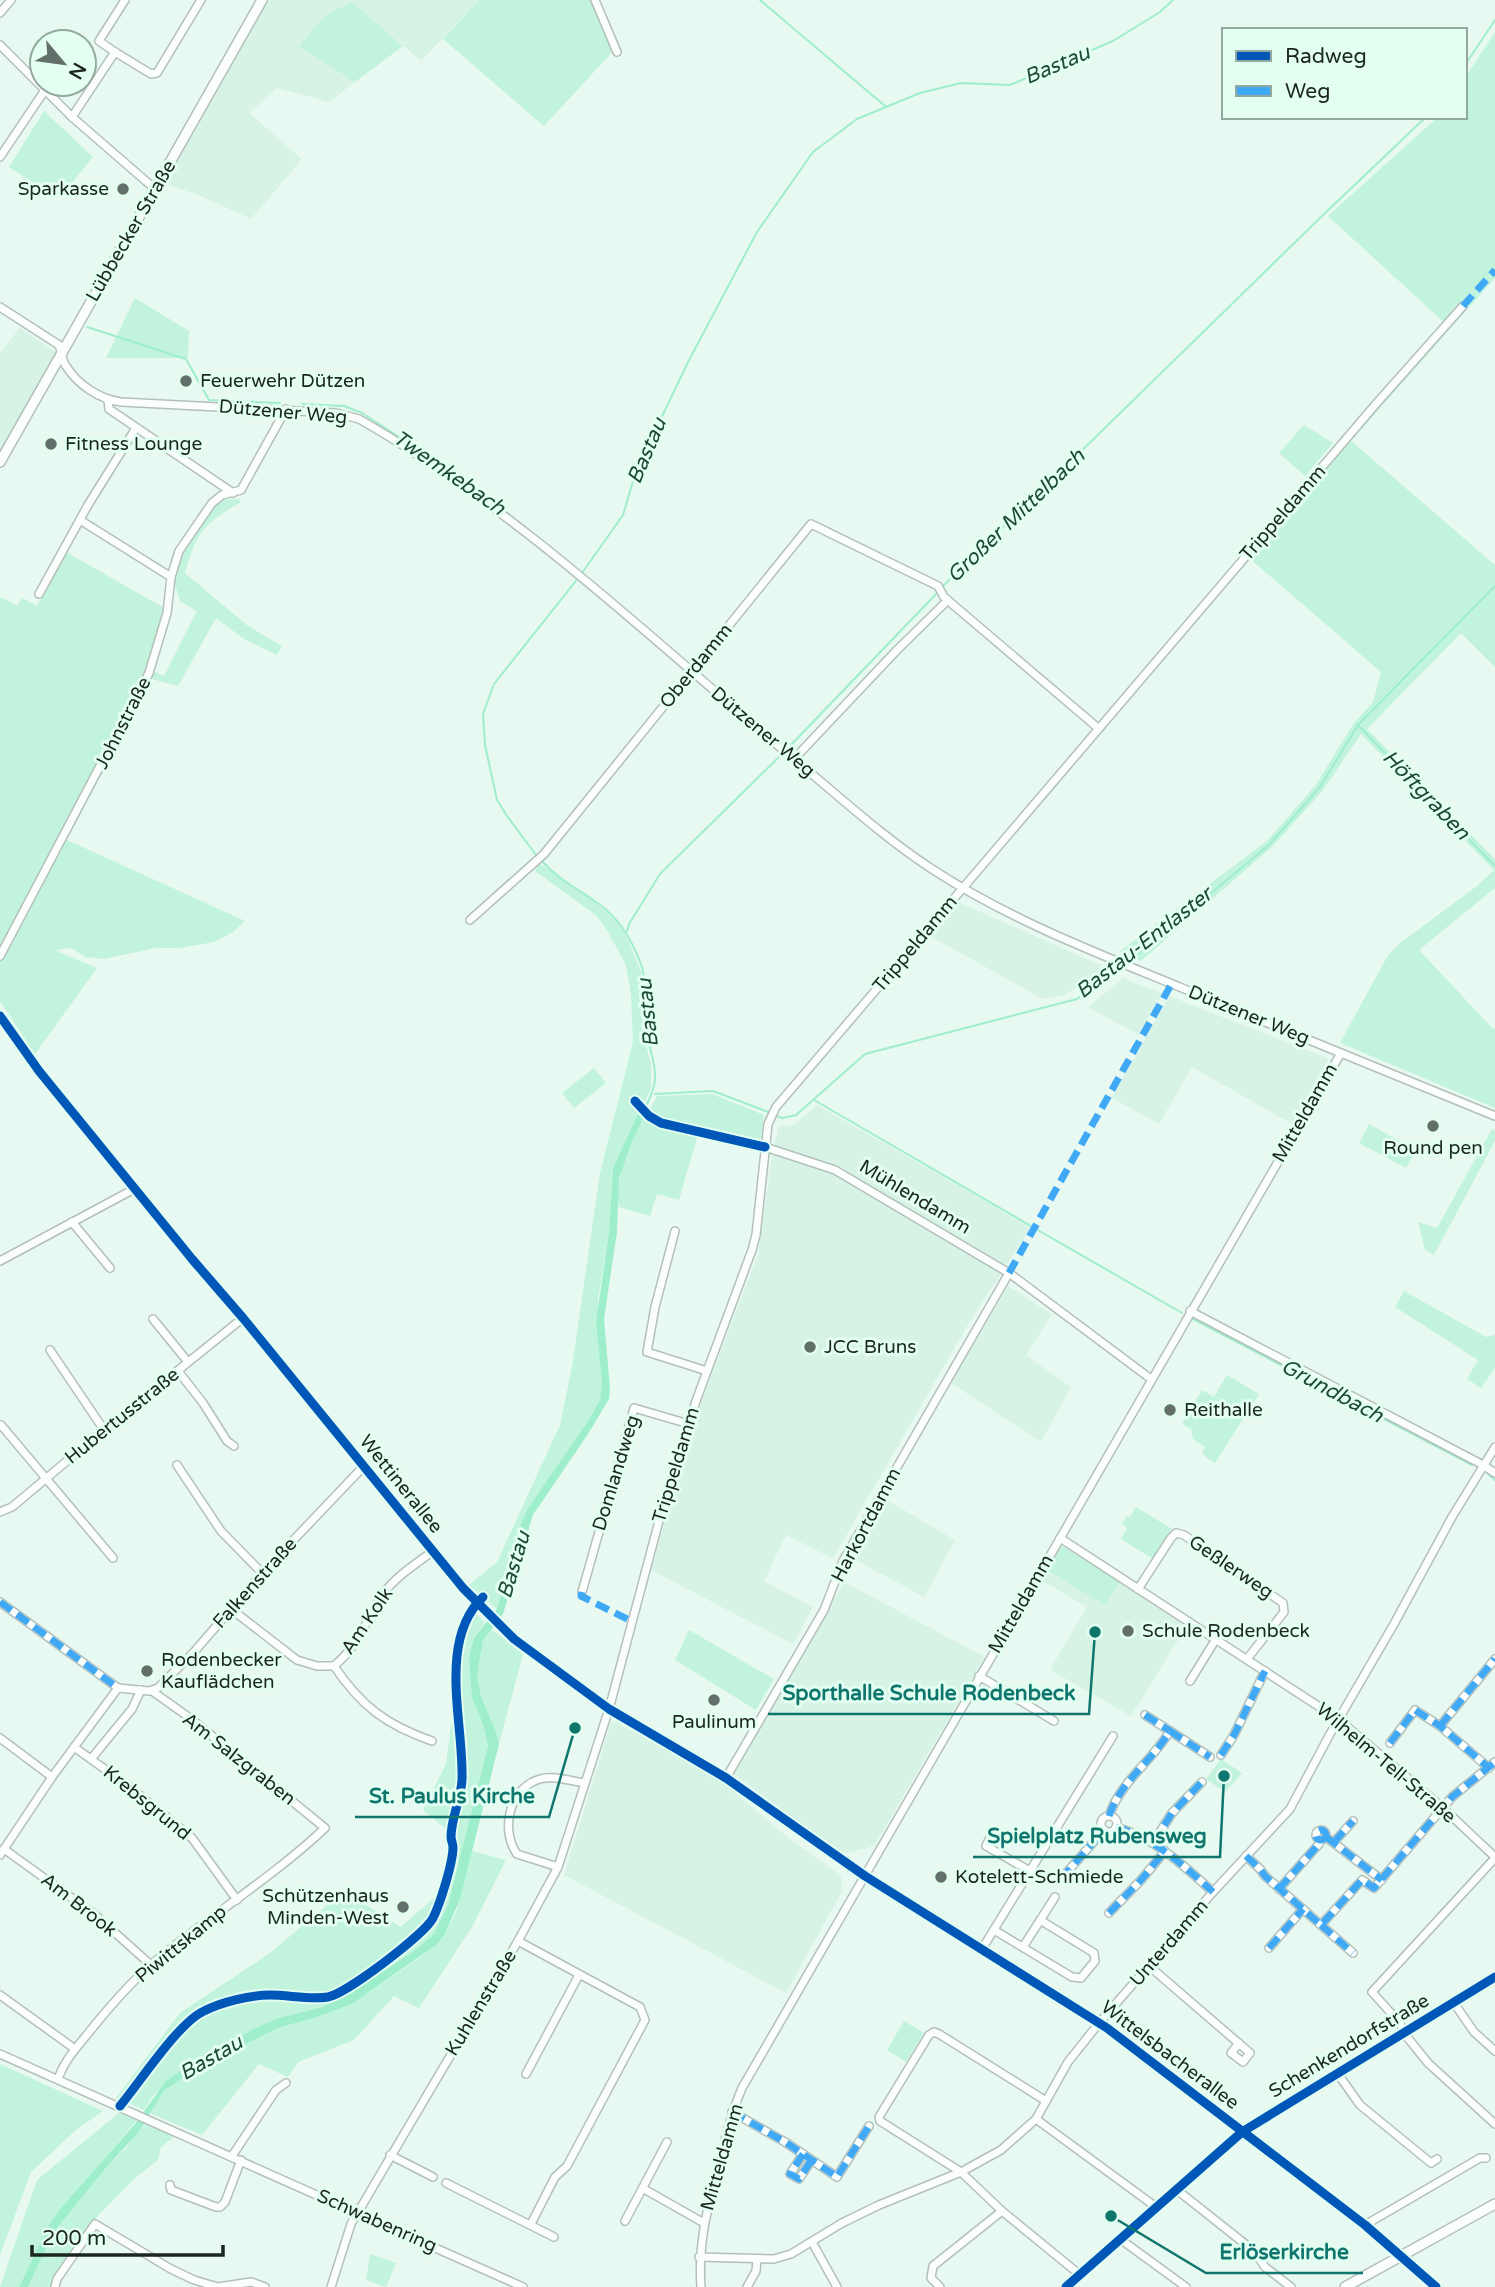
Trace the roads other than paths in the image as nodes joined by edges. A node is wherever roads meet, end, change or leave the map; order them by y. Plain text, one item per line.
1 (11, 0) edge
2 (125, 0) edge
3 (201, 0) edge
4 (262, 0) edge
5 (595, 0) edge
6 (0, 13) edge
7 (0, 45) edge
8 (115, 52) junction
9 (617, 52) dead end
10 (28, 73) edge
11 (40, 98) edge
12 (53, 98) edge
13 (72, 117) junction
14 (0, 157) edge
15 (155, 189) junction
16 (1463, 306) dead end
17 (0, 307) edge
18 (62, 353) junction
19 (108, 400) junction
20 (286, 409) junction
21 (136, 428) junction
22 (0, 461) edge
23 (233, 493) junction
24 (80, 520) junction
25 (171, 578) junction
26 (39, 594) dead end
27 (946, 598) junction
28 (691, 672) junction
29 (1098, 728) junction
30 (792, 757) junction
31 (963, 888) junction
32 (470, 920) dead end
33 (0, 956) edge
34 (0, 1016) edge
35 (1341, 1053) junction
36 (1495, 1116) edge
37 (765, 1147) junction
38 (136, 1188) junction
39 (72, 1222) junction
40 (675, 1231) dead end
41 (0, 1261) edge
42 (110, 1268) dead end
43 (1009, 1273) junction
44 (1190, 1311) junction
45 (243, 1318) junction
46 (153, 1319) dead end
47 (50, 1350) dead end
48 (188, 1362) junction
49 (178, 1371) junction
50 (707, 1371) junction
51 (1151, 1379) junction
52 (1, 1424) edge
53 (689, 1424) junction
54 (104, 1430) junction
55 (234, 1446) dead end
56 (1495, 1447) edge
57 (177, 1465) dead end
58 (1483, 1465) junction
59 (364, 1466) junction
60 (1495, 1473) edge
61 (47, 1479) junction
62 (0, 1512) edge
63 (1060, 1538) junction
64 (433, 1550) junction
65 (113, 1558) dead end
66 (262, 1573) junction
67 (1138, 1589) junction
68 (582, 1592) dead end
69 (0, 1602) edge
70 (231, 1609) junction
71 (1216, 1639) junction
72 (1247, 1659) junction
73 (1495, 1659) edge
74 (334, 1665) junction
75 (1265, 1671) junction
76 (979, 1676) junction
77 (1190, 1681) dead end
78 (118, 1688) junction
79 (141, 1690) junction
80 (152, 1691) junction
81 (609, 1709) junction
82 (1145, 1716) dead end
83 (1338, 1719) junction
84 (1054, 1721) dead end
85 (1440, 1726) junction
86 (1170, 1731) junction
87 (1113, 1736) dead end
88 (0, 1738) edge
89 (432, 1741) dead end
90 (1390, 1743) dead end
91 (74, 1747) junction
92 (1222, 1755) dead end
93 (1210, 1757) dead end
94 (91, 1759) junction
95 (1495, 1762) edge
96 (1489, 1768) junction
97 (52, 1777) junction
98 (726, 1778) junction
99 (1202, 1782) dead end
100 (585, 1783) junction
101 (1443, 1808) junction
102 (1109, 1816) junction
103 (1353, 1821) dead end
104 (1116, 1827) junction
105 (325, 1828) joint
106 (1104, 1830) junction
107 (992, 1833) dead end
108 (1326, 1837) dead end
109 (1334, 1842) junction
110 (1153, 1843) junction
111 (1319, 1844) dead end
112 (1164, 1851) junction
113 (2, 1852) edge
114 (1246, 1857) junction
115 (1495, 1858) edge
116 (558, 1867) junction
117 (1370, 1870) junction
118 (1030, 1871) junction
119 (865, 1876) junction
120 (1061, 1879) dead end
121 (1362, 1880) junction
122 (1382, 1880) junction
123 (1279, 1889) junction
124 (1213, 1892) junction
125 (1055, 1897) dead end
126 (237, 1900) junction
127 (1303, 1909) junction
128 (1109, 1913) dead end
129 (1040, 1920) junction
130 (1321, 1924) junction
131 (994, 1930) junction
132 (518, 1941) junction
133 (1023, 1947) junction
134 (1269, 1948) dead end
135 (982, 1949) junction
136 (1353, 1953) dead end
137 (150, 1965) junction
138 (1149, 1966) junction
139 (579, 1975) junction
140 (1495, 1977) edge
141 (0, 1995) edge
142 (1454, 2003) junction
143 (1099, 2023) junction
144 (1404, 2032) junction
145 (1239, 2043) dead end
146 (75, 2049) junction
147 (1495, 2051) edge
148 (0, 2054) edge
149 (526, 2074) dead end
150 (1338, 2074) junction
151 (58, 2079) junction
152 (286, 2083) dead end
153 (1046, 2101) junction
154 (732, 2112) junction
155 (1035, 2119) junction
156 (1495, 2124) edge
157 (869, 2126) dead end
158 (1242, 2132) junction
159 (667, 2142) dead end
160 (803, 2154) junction
161 (390, 2155) junction
162 (232, 2156) junction
163 (1486, 2158) dead end
164 (1437, 2159) dead end
165 (242, 2160) junction
166 (811, 2161) junction
167 (961, 2172) junction
168 (433, 2177) dead end
169 (446, 2183) dead end
170 (170, 2185) dead end
171 (644, 2189) junction
172 (1177, 2190) junction
173 (1495, 2204) edge
174 (1156, 2207) junction
175 (1002, 2211) junction
176 (357, 2213) junction
177 (625, 2221) dead end
178 (704, 2223) junction
179 (531, 2224) junction
180 (1365, 2225) junction
181 (554, 2237) dead end
182 (1120, 2239) junction
183 (812, 2242) junction
184 (1400, 2256) junction
185 (699, 2258) junction
186 (757, 2259) junction
187 (1079, 2274) junction
188 (1069, 2286) edge
189 (55, 2287) edge
190 (265, 2287) edge
191 (331, 2287) edge
192 (523, 2287) edge
193 (701, 2287) edge
194 (747, 2287) edge
195 (837, 2287) edge
196 (940, 2287) edge
197 (1186, 2287) edge
198 (1291, 2287) edge
199 (1345, 2287) edge
200 (1436, 2287) edge

1 - 6 street
2 - 8 street
3 - 8 street
4 - 15 main road, Lübbecker Straße
5 - 9 street
7 - 10 street
8 - 13 street
11 - 14 street
12 - 13 street
13 - 15 street
15 - 18 main road, Lübbecker Straße
16 - 29 street, Trippeldamm
17 - 18 street
18 - 19 street
18 - 22 main road, Lübbecker Straße
19 - 20 street, Dützener Weg
19 - 21 street
20 - 23 street, Johnstraße
20 - 28 street, Dützener Weg
21 - 23 street
21 - 24 street
23 - 25 street, Johnstraße
24 - 25 street
24 - 26 street
25 - 33 street, Johnstraße
27 - 28 street, Oberdamm
27 - 29 street, Oberdamm
27 - 30 street
28 - 30 street, Dützener Weg
28 - 32 street, Oberdamm
29 - 31 street, Trippeldamm
30 - 31 street, Dützener Weg
31 - 35 street, Dützener Weg
31 - 37 street, Trippeldamm
34 - 38 street, Wettinerallee
35 - 36 street, Dützener Weg
35 - 44 street, Mitteldamm
37 - 43 street, Mühlendamm
37 - 50 street, Trippeldamm
38 - 39 street
38 - 45 street, Wettinerallee
39 - 41 street
39 - 42 street
40 - 50 street
43 - 51 street, Mühlendamm
43 - 98 street, Harkortdamm
44 - 51 street, Mitteldamm
44 - 58 street
45 - 48 street, Hubertusstraße
45 - 59 street, Wettinerallee
46 - 48 street
47 - 54 street
48 - 49 street, Hubertusstraße
49 - 54 street, Hubertusstraße
49 - 55 street
50 - 53 street, Trippeldamm
51 - 63 street, Mitteldamm
52 - 61 street
53 - 68 street, Domlandweg
53 - 81 street, Trippeldamm
54 - 61 street, Hubertusstraße
56 - 58 street, Unterdamm
57 - 66 street
58 - 60 street
58 - 83 street, Unterdamm
59 - 64 street, Wettinerallee
59 - 66 street, Falkenstraße
61 - 62 street, Hubertusstraße
61 - 65 street
63 - 67 street, Wilhelm-Tell-Straße
63 - 76 street, Mitteldamm
64 - 74 street, Am Kolk
64 - 81 street, Wettinerallee
66 - 70 street, Falkenstraße
67 - 71 street, Wilhelm-Tell-Straße
67 - 72 street, Geßlerweg
69 - 78 street
70 - 74 street
70 - 80 street, Falkenstraße
71 - 72 street, Wilhelm-Tell-Straße
71 - 77 street
72 - 75 street, Wilhelm-Tell-Straße
73 - 85 street
74 - 89 street
75 - 83 street, Wilhelm-Tell-Straße
75 - 92 street
76 - 84 street
76 - 119 street, Mitteldamm
78 - 79 street
78 - 91 street
79 - 80 street
79 - 94 street
80 - 105 street, Am Salzgraben
81 - 98 street, Wettinerallee
81 - 100 street, Kuhlenstraße
82 - 86 street
83 - 101 street, Wilhelm-Tell-Straße
83 - 114 street, Unterdamm
85 - 90 street
85 - 96 street
86 - 93 street
86 - 102 street
87 - 118 street
88 - 97 street
91 - 94 street, Krebsgrund
91 - 97 street
94 - 126 street, Krebsgrund
95 - 96 street
96 - 101 street
97 - 113 street
98 - 119 street, Wettinerallee
99 - 110 street
100 - 116 street, Kuhlenstraße
100 - 116 street
101 - 115 street, Wilhelm-Tell-Straße
101 - 122 street
102 - 104 street
102 - 106 street
103 - 109 street
104 - 106 street
104 - 110 street
105 - 126 street, Piwittskamp
106 - 120 street
107 - 118 street
108 - 109 street
109 - 117 street
110 - 112 street
111 - 123 street
112 - 124 street
112 - 128 street
113 - 137 street, Am Brook
114 - 123 street
114 - 124 street, Unterdamm
115 - 144 street
116 - 132 street, Kuhlenstraße
117 - 121 street
117 - 122 street
118 - 131 street
119 - 135 street, Wittelsbacherallee
119 - 154 street, Mitteldamm
121 - 122 street
121 - 130 street
123 - 127 street
124 - 138 street, Unterdamm
125 - 129 street
126 - 137 street, Piwittskamp
127 - 130 street
127 - 134 street
129 - 133 street
129 - 133 street
130 - 136 street
131 - 133 street
131 - 135 street
132 - 139 street
132 - 161 street, Kuhlenstraße
135 - 143 street, Wittelsbacherallee
137 - 146 street, Piwittskamp
138 - 143 street, Unterdamm
138 - 145 street
139 - 149 street
139 - 179 street
140 - 142 street, Schenkendorfstraße
141 - 146 street
142 - 144 street, Schenkendorfstraße
142 - 147 street
143 - 153 street, Unterdamm
143 - 158 street, Wittelsbacherallee
144 - 150 street, Schenkendorfstraße
144 - 156 street
146 - 151 street, Piwittskamp
148 - 151 street, Schwabenring
150 - 158 street, Schenkendorfstraße
150 - 164 street
151 - 162 street, Schwabenring
152 - 162 street
153 - 155 street, Unterdamm
153 - 167 street
154 - 160 street
154 - 178 street, Mitteldamm
155 - 167 street, Unterdamm
155 - 174 street
157 - 166 street
158 - 172 street, Schenkendorfstraße
158 - 180 street, Wittelsbacherallee
159 - 171 street
160 - 166 street
160 - 166 street
161 - 168 street
161 - 176 street, Kuhlenstraße
162 - 165 street, Schwabenring
163 - 180 street
165 - 170 street
165 - 176 street, Schwabenring
167 - 175 street
167 - 183 street, Unterdamm
169 - 179 street
171 - 177 street
171 - 178 street
172 - 174 street, Schenkendorfstraße
172 - 198 street
173 - 184 main road
174 - 182 street, Schenkendorfstraße
175 - 187 street
175 - 196 street
176 - 191 street, Kuhlenstraße
176 - 192 street, Schwabenring
178 - 185 street, Mitteldamm
179 - 181 street
180 - 184 street, Wittelsbacherallee
182 - 187 street, Schenkendorfstraße
182 - 197 street
183 - 186 street, Unterdamm
183 - 195 street
184 - 199 main road
184 - 200 street, Wittelsbacherallee
185 - 186 street, Unterdamm
185 - 193 street, Mitteldamm
186 - 194 street
187 - 188 street, Schenkendorfstraße
189 - 190 street

